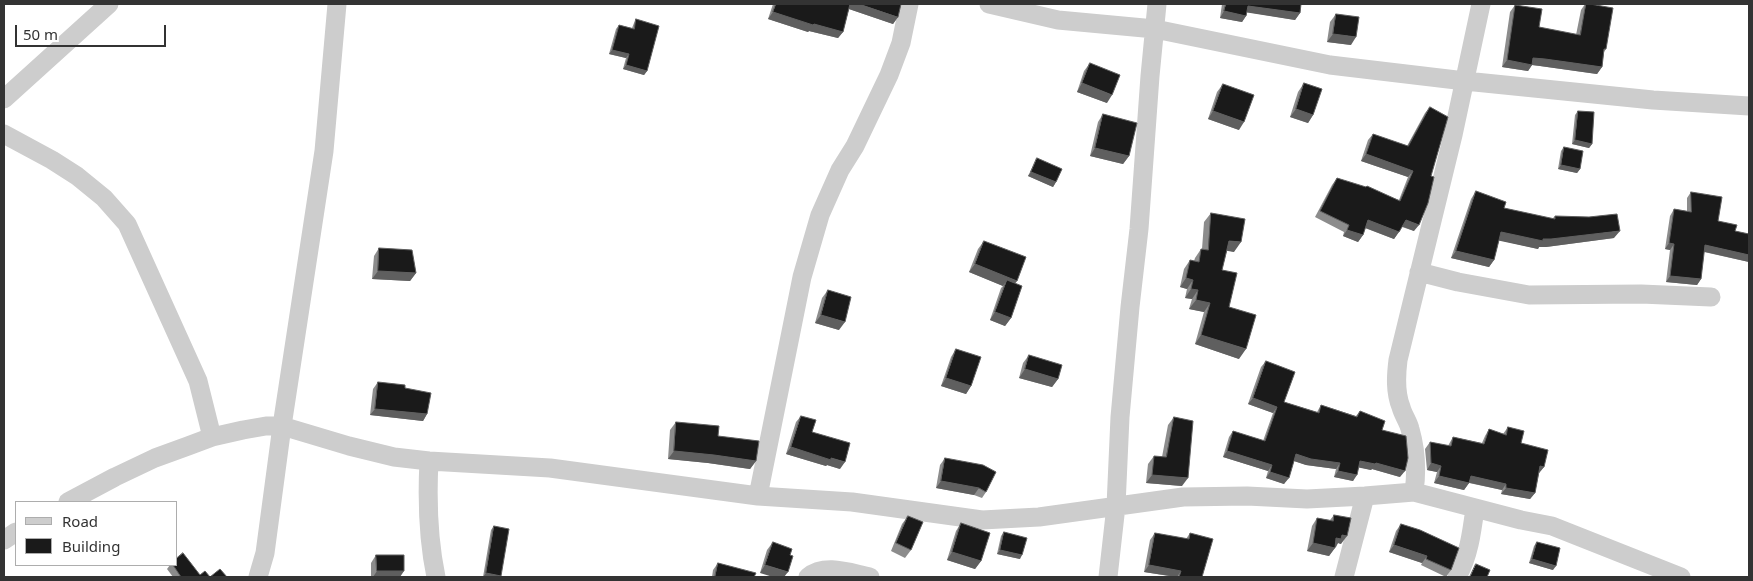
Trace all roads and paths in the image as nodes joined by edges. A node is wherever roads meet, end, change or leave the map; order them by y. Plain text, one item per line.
1 (109, 4) edge
2 (337, 4) edge
3 (909, 4) edge
4 (989, 4) edge
5 (1157, 4) edge
6 (1482, 4) edge
7 (1155, 29) junction
8 (1465, 81) junction
9 (4, 99) edge
10 (1749, 106) edge
11 (4, 134) edge
12 (1419, 272) junction
13 (1711, 297) dead end
14 (282, 426) junction
15 (212, 437) junction
16 (429, 461) junction
17 (1414, 492) junction
18 (758, 496) junction
19 (1365, 496) junction
20 (70, 501) edge
21 (1116, 506) junction
22 (1475, 508) junction
23 (15, 533) edge
24 (4, 540) edge
25 (258, 577) edge
26 (436, 577) edge
27 (808, 577) edge
28 (870, 577) edge
29 (1108, 577) edge
30 (1344, 577) edge
31 (1457, 577) edge
32 (1682, 577) edge

1 - 9 street
2 - 14 street
3 - 18 street
4 - 7 street
5 - 7 street
6 - 8 street
7 - 8 street
7 - 21 street
8 - 10 street
8 - 12 street
11 - 15 street
12 - 13 street
12 - 17 street
14 - 15 street
14 - 16 street
14 - 25 street
15 - 20 street
16 - 18 street
16 - 26 street
17 - 19 street
17 - 22 street
18 - 21 street
19 - 21 street
19 - 30 street
21 - 29 street
22 - 31 street
22 - 32 street
23 - 24 street
27 - 28 street

